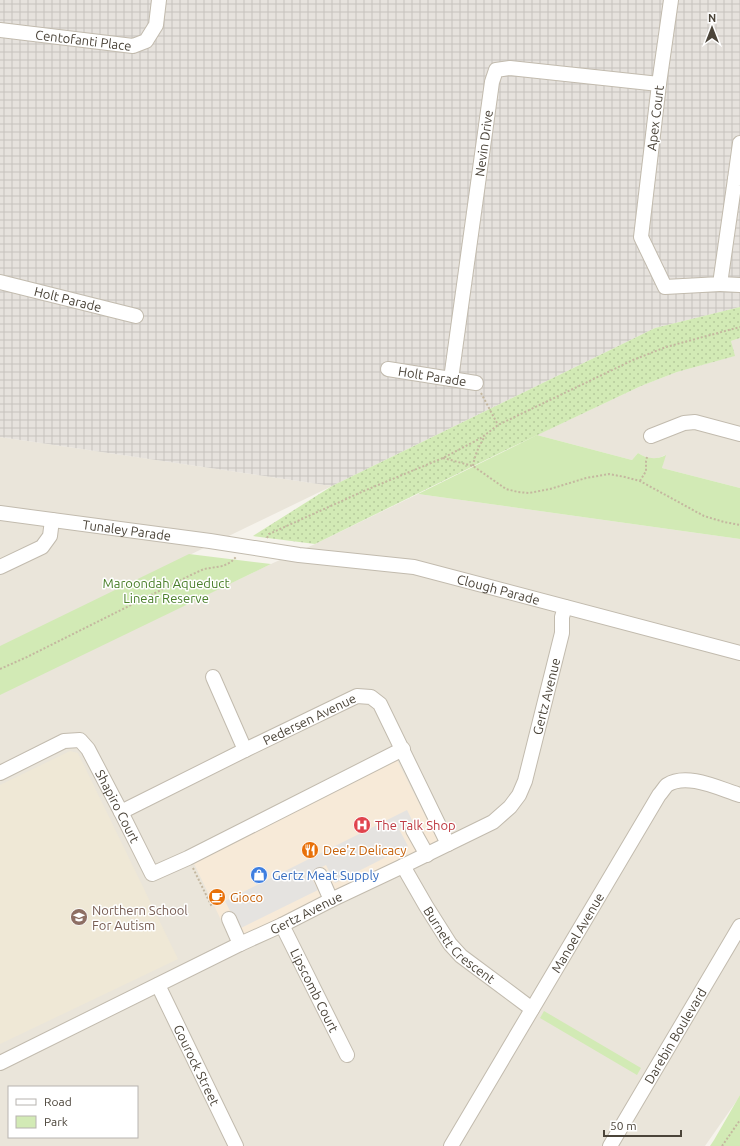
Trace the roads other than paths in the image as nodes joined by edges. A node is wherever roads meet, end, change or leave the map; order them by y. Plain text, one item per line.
1 (159, 0) edge
2 (671, 0) edge
3 (0, 30) edge
4 (659, 84) junction
5 (740, 143) edge
6 (737, 178) edge
7 (0, 282) edge
8 (720, 284) junction
9 (740, 285) edge
10 (136, 316) dead end
11 (388, 369) dead end
12 (451, 379) junction
13 (476, 383) road end
14 (740, 434) edge
15 (651, 436) dead end
16 (0, 513) edge
17 (52, 520) junction
18 (253, 548) joint
19 (0, 567) edge
20 (569, 608) junction
21 (740, 653) edge
22 (213, 677) dead end
23 (403, 749) junction
24 (245, 750) junction
25 (0, 773) edge
26 (740, 795) edge
27 (121, 812) junction
28 (413, 830) dead end
29 (448, 844) junction
30 (427, 854) junction
31 (403, 866) junction
32 (320, 875) dead end
33 (331, 900) junction
34 (229, 919) dead end
35 (282, 925) junction
36 (740, 926) edge
37 (240, 944) junction
38 (158, 985) junction
39 (532, 1009) junction
40 (347, 1055) dead end
41 (0, 1063) edge
42 (236, 1146) edge
43 (451, 1146) edge
44 (610, 1146) edge

1 - 3 street, Centofanti Place
2 - 4 street, Apex Court
4 - 8 street, Apex Court
4 - 12 street, Nevin Drive
5 - 6 street
6 - 8 street
7 - 10 street, Holt Parade
8 - 9 street
11 - 12 street, Holt Parade
12 - 13 street, Holt Parade
14 - 15 street
16 - 17 street, Tunaley Parade
17 - 18 street, Tunaley Parade
17 - 19 street
18 - 20 street, Clough Parade
20 - 21 street, Clough Parade
20 - 29 street, Gertz Avenue
22 - 24 street
23 - 24 street, Pedersen Avenue
23 - 27 street, Shapiro Court
23 - 29 street, Pedersen Avenue
24 - 27 street, Pedersen Avenue
25 - 27 street, Shapiro Court
26 - 39 street, Manoel Avenue
28 - 30 street
29 - 30 street, Gertz Avenue
30 - 31 street, Gertz Avenue
31 - 33 street, Gertz Avenue
31 - 39 street, Burnett Crescent
32 - 33 street
33 - 35 street, Gertz Avenue
34 - 37 street
35 - 37 street, Gertz Avenue
35 - 40 street, Lipscomb Court
36 - 44 street, Darebin Boulevard
37 - 38 street, Gertz Avenue
38 - 41 street, Gertz Avenue
38 - 42 street, Gourock Street
39 - 43 street, Manoel Avenue

